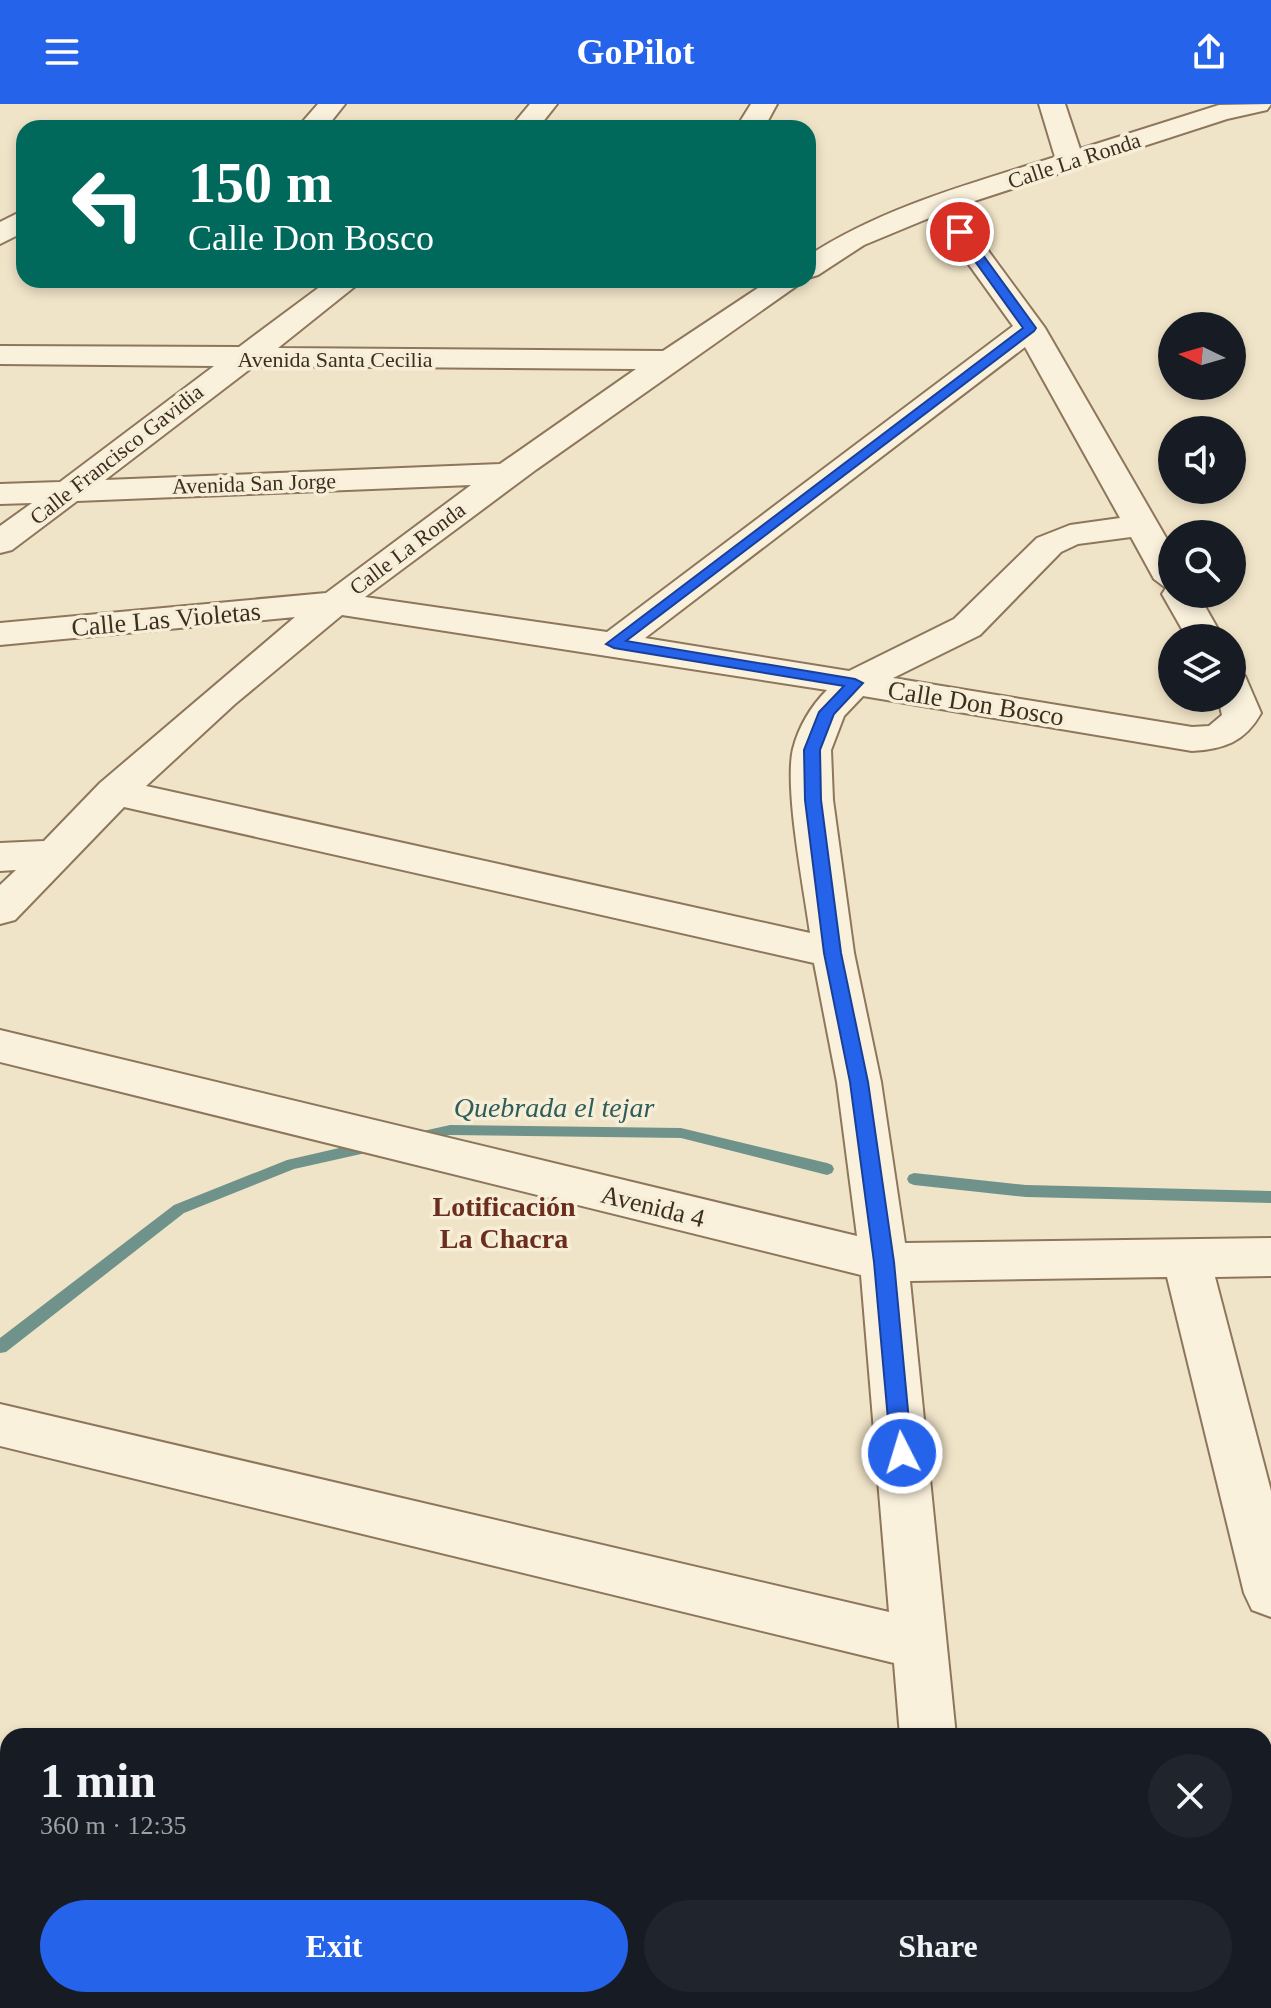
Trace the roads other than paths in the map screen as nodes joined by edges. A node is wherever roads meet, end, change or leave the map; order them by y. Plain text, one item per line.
1 (332, 104) edge
2 (544, 104) edge
3 (1052, 104) edge
4 (1258, 104) edge
5 (318, 120) edge
6 (531, 120) edge
7 (1070, 162) junction
8 (939, 203) junction
9 (816, 264) edge
10 (337, 288) edge
11 (778, 288) edge
12 (1030, 328) junction
13 (0, 355) edge
14 (242, 358) junction
15 (671, 360) junction
16 (508, 474) junction
17 (71, 490) junction
18 (0, 494) edge
19 (1141, 525) junction
20 (0, 543) edge
21 (1158, 555) edge
22 (333, 603) junction
23 (0, 634) edge
24 (614, 644) junction
25 (855, 683) junction
26 (1242, 712) edge
27 (114, 792) junction
28 (55, 854) junction
29 (0, 857) edge
30 (0, 910) edge
31 (833, 953) junction
32 (0, 1046) edge
33 (1228, 1257) edge
34 (884, 1262) junction
35 (0, 1425) edge
36 (1271, 1593) edge
37 (920, 1644) junction
38 (927, 1728) edge

1 - 5 street
2 - 6 street
3 - 7 street
4 - 7 street, Calle La Ronda
7 - 8 street, Calle La Ronda
8 - 9 street, Calle La Ronda
8 - 12 street
10 - 14 street, Calle Francisco Gavidia
11 - 15 street, Calle La Ronda
12 - 19 street
12 - 24 street
13 - 14 street, Avenida Santa Cecilia
14 - 15 street, Avenida Santa Cecilia
14 - 17 street, Calle Francisco Gavidia
15 - 16 street, Calle La Ronda
16 - 17 street, Avenida San Jorge
16 - 22 street, Calle La Ronda
17 - 18 street, Avenida San Jorge
17 - 20 street, Calle Francisco Gavidia
19 - 21 street
19 - 25 street
22 - 23 street, Calle Las Violetas
22 - 24 street, Calle Don Bosco
22 - 27 street, Calle La Ronda
24 - 25 street, Calle Don Bosco
25 - 26 street, Calle Don Bosco
25 - 31 street
27 - 28 street, Calle La Ronda
27 - 31 street
28 - 29 street
28 - 30 street, Calle La Ronda
31 - 34 street
32 - 34 street, Avenida 4
33 - 34 street, Avenida 4
33 - 36 street
34 - 37 street
35 - 37 street
37 - 38 street

